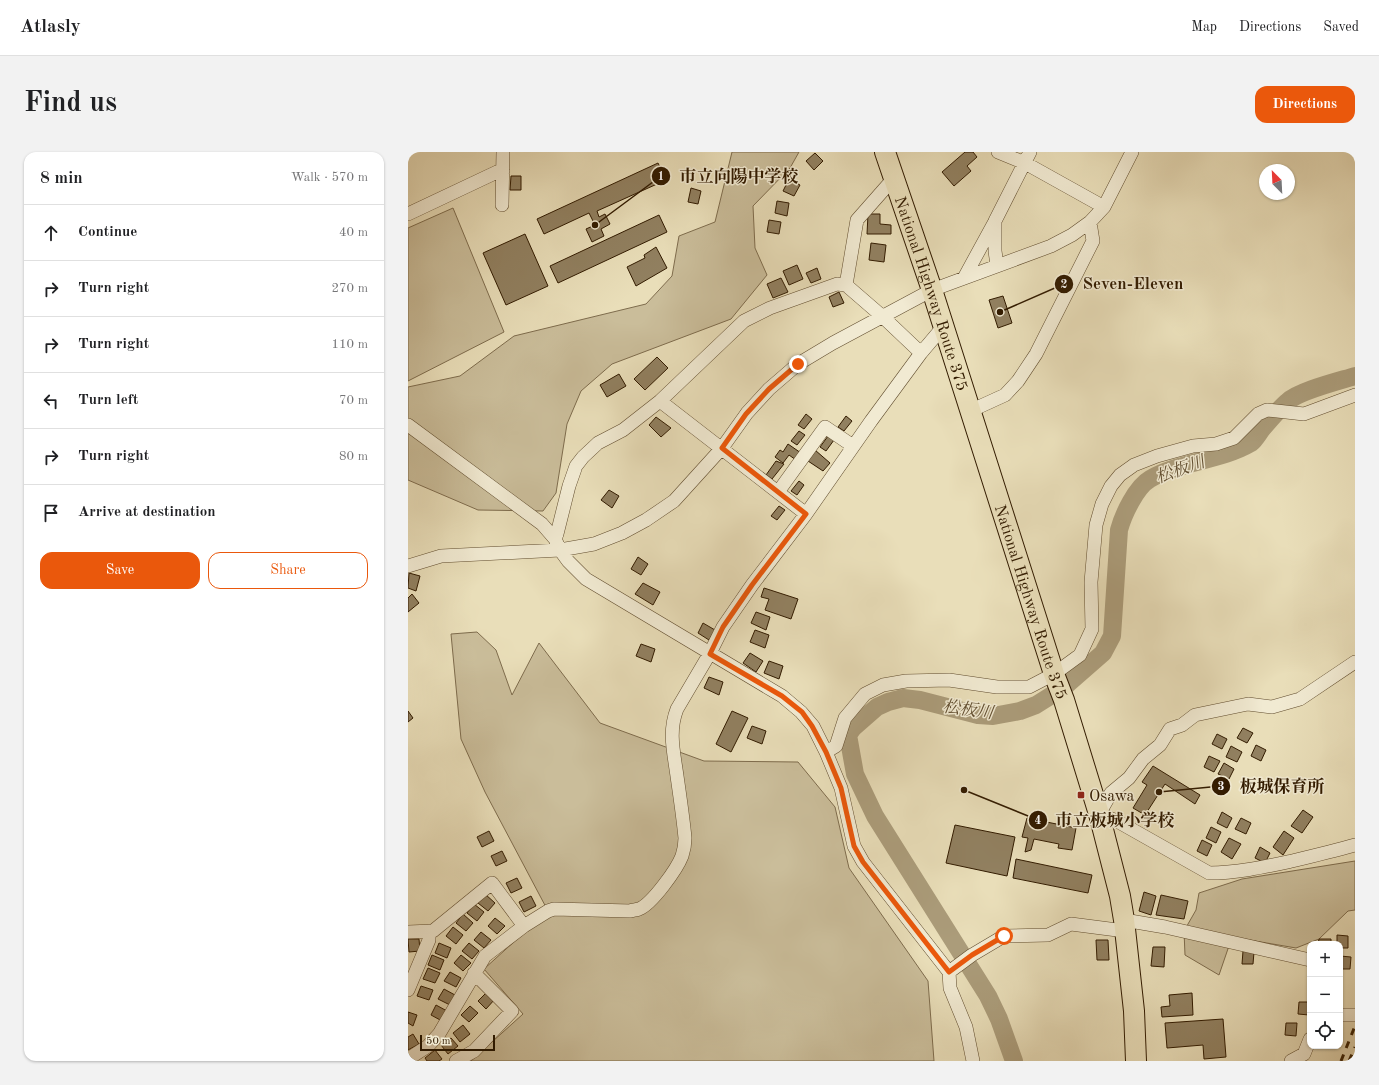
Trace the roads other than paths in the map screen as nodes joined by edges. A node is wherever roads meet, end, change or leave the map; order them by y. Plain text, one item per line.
1 (503, 152) edge
2 (885, 152) edge
3 (998, 152) edge
4 (1132, 152) edge
5 (1027, 158) edge
6 (503, 171) junction
7 (894, 178) junction
8 (502, 205) dead end
9 (1104, 207) junction
10 (408, 214) edge
11 (995, 221) junction
12 (1090, 222) junction
13 (997, 265) junction
14 (964, 278) junction
15 (846, 285) junction
16 (932, 290) junction
17 (883, 317) junction
18 (943, 327) junction
19 (921, 353) junction
20 (1355, 395) edge
21 (660, 401) junction
22 (970, 411) junction
23 (408, 425) edge
24 (853, 446) junction
25 (722, 448) junction
26 (778, 492) junction
27 (806, 514) junction
28 (558, 545) junction
29 (408, 566) edge
30 (710, 654) junction
31 (1355, 662) edge
32 (1056, 678) junction
33 (826, 752) junction
34 (1099, 814) junction
35 (1355, 845) edge
36 (524, 926) junction
37 (1124, 926) junction
38 (429, 931) junction
39 (408, 932) edge
40 (1307, 959) edge
41 (953, 969) junction
42 (474, 973) junction
43 (408, 990) edge
44 (1343, 1015) edge
45 (1355, 1015) edge
46 (1307, 1046) edge
47 (408, 1058) edge
48 (456, 1061) edge
49 (973, 1061) edge
50 (1136, 1061) edge
51 (1291, 1061) edge

1 - 6 street
2 - 7 highway, National Highway Route 375
3 - 5 street
4 - 9 street
5 - 9 street
5 - 11 street
6 - 8 street
6 - 10 street
7 - 15 street
7 - 16 highway, National Highway Route 375
9 - 12 street
11 - 13 street
11 - 14 street
12 - 13 street
12 - 22 street
13 - 14 street
14 - 16 street
15 - 17 street
15 - 21 street
16 - 17 street
16 - 18 highway, National Highway Route 375
17 - 19 street
17 - 25 street
18 - 19 street
18 - 22 highway, National Highway Route 375
19 - 24 street
20 - 32 street
21 - 25 street
21 - 28 street
22 - 32 highway, National Highway Route 375
23 - 28 street
24 - 26 street
24 - 27 street
25 - 26 street
25 - 28 street
26 - 27 street
27 - 30 street
28 - 29 street
28 - 30 street
30 - 33 street
30 - 36 street
31 - 34 street
32 - 33 street
32 - 34 highway, National Highway Route 375
33 - 41 street
34 - 35 street
34 - 37 highway, National Highway Route 375
36 - 38 street
36 - 42 street
37 - 40 street
37 - 41 street
37 - 50 highway, National Highway Route 375
38 - 39 street
38 - 43 street
41 - 49 street
42 - 47 street
42 - 48 street
44 - 45 street
46 - 51 street

